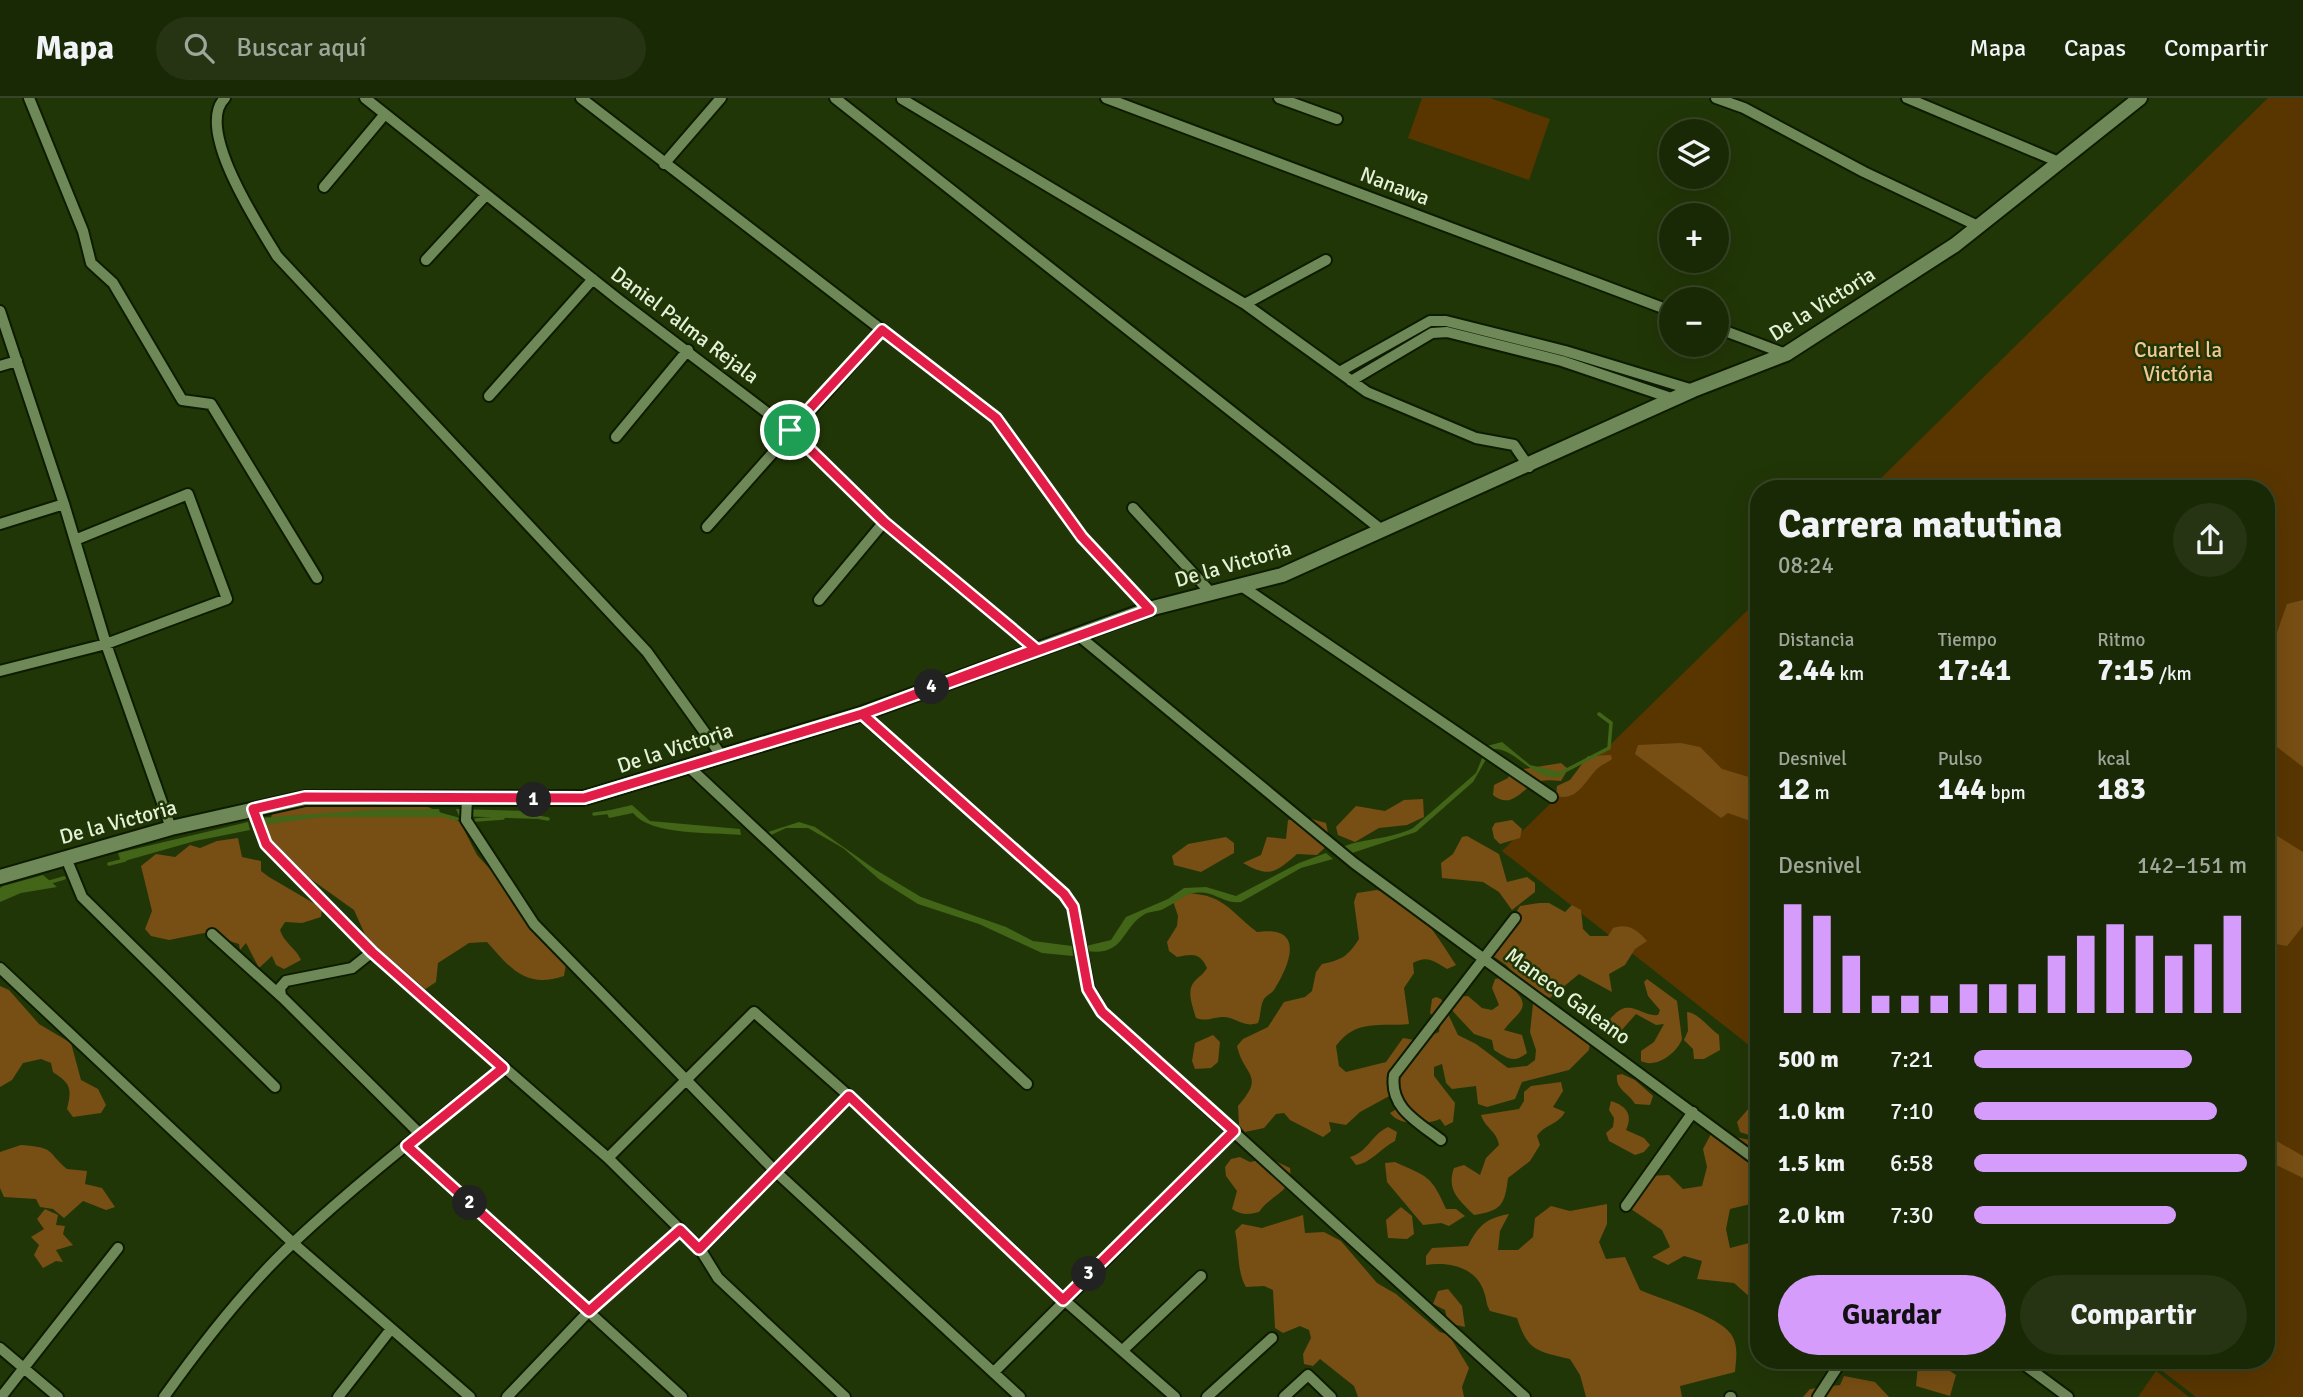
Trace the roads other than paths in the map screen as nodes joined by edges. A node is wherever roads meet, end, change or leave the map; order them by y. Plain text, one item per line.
1 (29, 98) edge
2 (225, 98) edge
3 (365, 98) edge
4 (581, 98) edge
5 (721, 98) edge
6 (835, 98) edge
7 (1106, 98) edge
8 (1279, 98) edge
9 (1716, 98) edge
10 (1907, 98) edge
11 (2140, 98) edge
12 (902, 99) edge
13 (1745, 103) edge
14 (386, 114) junction
15 (1337, 119) dead end
16 (2059, 162) junction
17 (664, 164) junction
18 (324, 187) dead end
19 (486, 195) junction
20 (1978, 226) junction
21 (426, 260) dead end
22 (1326, 260) dead end
23 (593, 279) junction
24 (1245, 304) junction
25 (1659, 306) edge
26 (0, 311) edge
27 (1430, 321) junction
28 (882, 330) junction
29 (1432, 333) junction
30 (1729, 333) edge
31 (688, 350) junction
32 (1786, 354) junction
33 (17, 361) junction
34 (0, 366) edge
35 (1341, 371) junction
36 (1351, 381) junction
37 (1693, 390) junction
38 (489, 396) dead end
39 (1674, 399) junction
40 (790, 430) junction
41 (616, 437) dead end
42 (1529, 467) junction
43 (64, 504) junction
44 (1133, 508) dead end
45 (884, 522) junction
46 (0, 524) edge
47 (707, 527) dead end
48 (1382, 531) junction
49 (75, 540) junction
50 (317, 578) dead end
51 (1243, 587) junction
52 (1212, 594) junction
53 (819, 600) dead end
54 (1150, 610) junction
55 (1079, 636) junction
56 (106, 644) junction
57 (1036, 649) junction
58 (0, 671) edge
59 (862, 714) junction
60 (720, 755) junction
61 (688, 766) junction
62 (1552, 797) dead end
63 (467, 799) junction
64 (253, 809) junction
65 (171, 828) junction
66 (65, 858) junction
67 (0, 877) edge
68 (1515, 918) dead end
69 (212, 934) dead end
70 (372, 952) junction
71 (1484, 958) junction
72 (0, 968) edge
73 (283, 998) junction
74 (503, 1068) junction
75 (685, 1077) junction
76 (1027, 1084) dead end
77 (275, 1087) dead end
78 (849, 1096) junction
79 (1693, 1112) junction
80 (1234, 1131) junction
81 (420, 1134) junction
82 (1441, 1140) dead end
83 (407, 1146) junction
84 (1750, 1155) edge
85 (608, 1158) junction
86 (774, 1170) junction
87 (1626, 1206) dead end
88 (680, 1230) junction
89 (293, 1243) junction
90 (118, 1248) dead end
91 (699, 1249) junction
92 (1201, 1276) dead end
93 (1063, 1300) junction
94 (589, 1311) junction
95 (391, 1329) junction
96 (1272, 1338) dead end
97 (0, 1348) edge
98 (1124, 1349) junction
99 (23, 1368) junction
100 (1836, 1369) edge
101 (2030, 1369) edge
102 (994, 1372) junction
103 (840, 1396) edge
104 (1, 1397) edge
105 (58, 1397) edge
106 (164, 1397) edge
107 (338, 1397) edge
108 (470, 1397) edge
109 (507, 1397) edge
110 (682, 1397) edge
111 (1020, 1397) edge
112 (1175, 1397) edge
113 (1207, 1397) edge
114 (1284, 1397) edge
115 (1331, 1397) edge
116 (1525, 1397) edge
117 (1818, 1397) edge
118 (2068, 1397) edge

1 - 50 street
2 - 60 street
3 - 14 street, Daniel Palma Rejala
4 - 17 street
5 - 17 street
6 - 48 street
7 - 25 street, Nanawa
8 - 15 street
9 - 13 street
10 - 16 street
11 - 16 main road, De la Victoria
12 - 24 street
13 - 20 street
14 - 18 street
14 - 19 street, Daniel Palma Rejala
16 - 20 main road, De la Victoria
17 - 28 street
19 - 21 street
19 - 23 street, Daniel Palma Rejala
20 - 32 main road, De la Victoria
22 - 24 street
23 - 31 street, Daniel Palma Rejala
23 - 38 street
24 - 35 street
26 - 33 street
27 - 29 street
27 - 35 street
27 - 37 street
28 - 40 street
28 - 54 street
29 - 36 street
29 - 39 street
30 - 32 street
31 - 40 street, Daniel Palma Rejala
31 - 41 street
32 - 37 main road, De la Victoria
33 - 34 street
33 - 43 street
35 - 36 street
36 - 42 street
37 - 39 main road, De la Victoria
39 - 42 main road, De la Victoria
40 - 45 street, Daniel Palma Rejala
40 - 47 street
42 - 48 main road, De la Victoria
43 - 46 street
43 - 49 street
44 - 52 street
45 - 53 street
45 - 57 street, Daniel Palma Rejala
48 - 51 main road, De la Victoria
49 - 56 street
49 - 56 street
51 - 52 main road, De la Victoria
51 - 62 street
52 - 54 main road, De la Victoria
54 - 55 main road, De la Victoria
55 - 57 main road, De la Victoria
55 - 71 street, Maneco Galeano
56 - 58 street
56 - 65 street
57 - 59 main road, De la Victoria
59 - 60 main road, De la Victoria
59 - 80 street
60 - 61 main road, De la Victoria
61 - 63 main road, De la Victoria
61 - 76 street
63 - 64 main road, De la Victoria
63 - 75 street
64 - 65 main road, De la Victoria
64 - 70 street
65 - 66 main road, De la Victoria
66 - 67 main road, De la Victoria
66 - 77 street
68 - 71 street
69 - 73 street
70 - 73 street
70 - 74 street
71 - 79 street, Maneco Galeano
71 - 82 street
72 - 89 street
73 - 81 street
74 - 81 street
74 - 85 street
75 - 78 street
75 - 85 street
75 - 86 street
78 - 86 street
78 - 93 street
79 - 84 street, Maneco Galeano
79 - 87 street
80 - 93 street
80 - 116 street
81 - 83 street
83 - 89 street
83 - 94 street
85 - 88 street
86 - 91 street
86 - 102 street
88 - 91 street
88 - 94 street
89 - 95 street
89 - 106 street
90 - 99 street
91 - 103 street
92 - 98 street
93 - 98 street
93 - 102 street
94 - 109 street
94 - 110 street
95 - 107 street
95 - 108 street
96 - 113 street
97 - 99 street
98 - 112 street
99 - 104 street
99 - 105 street
100 - 117 street
101 - 118 street
102 - 111 street
114 - 115 street

